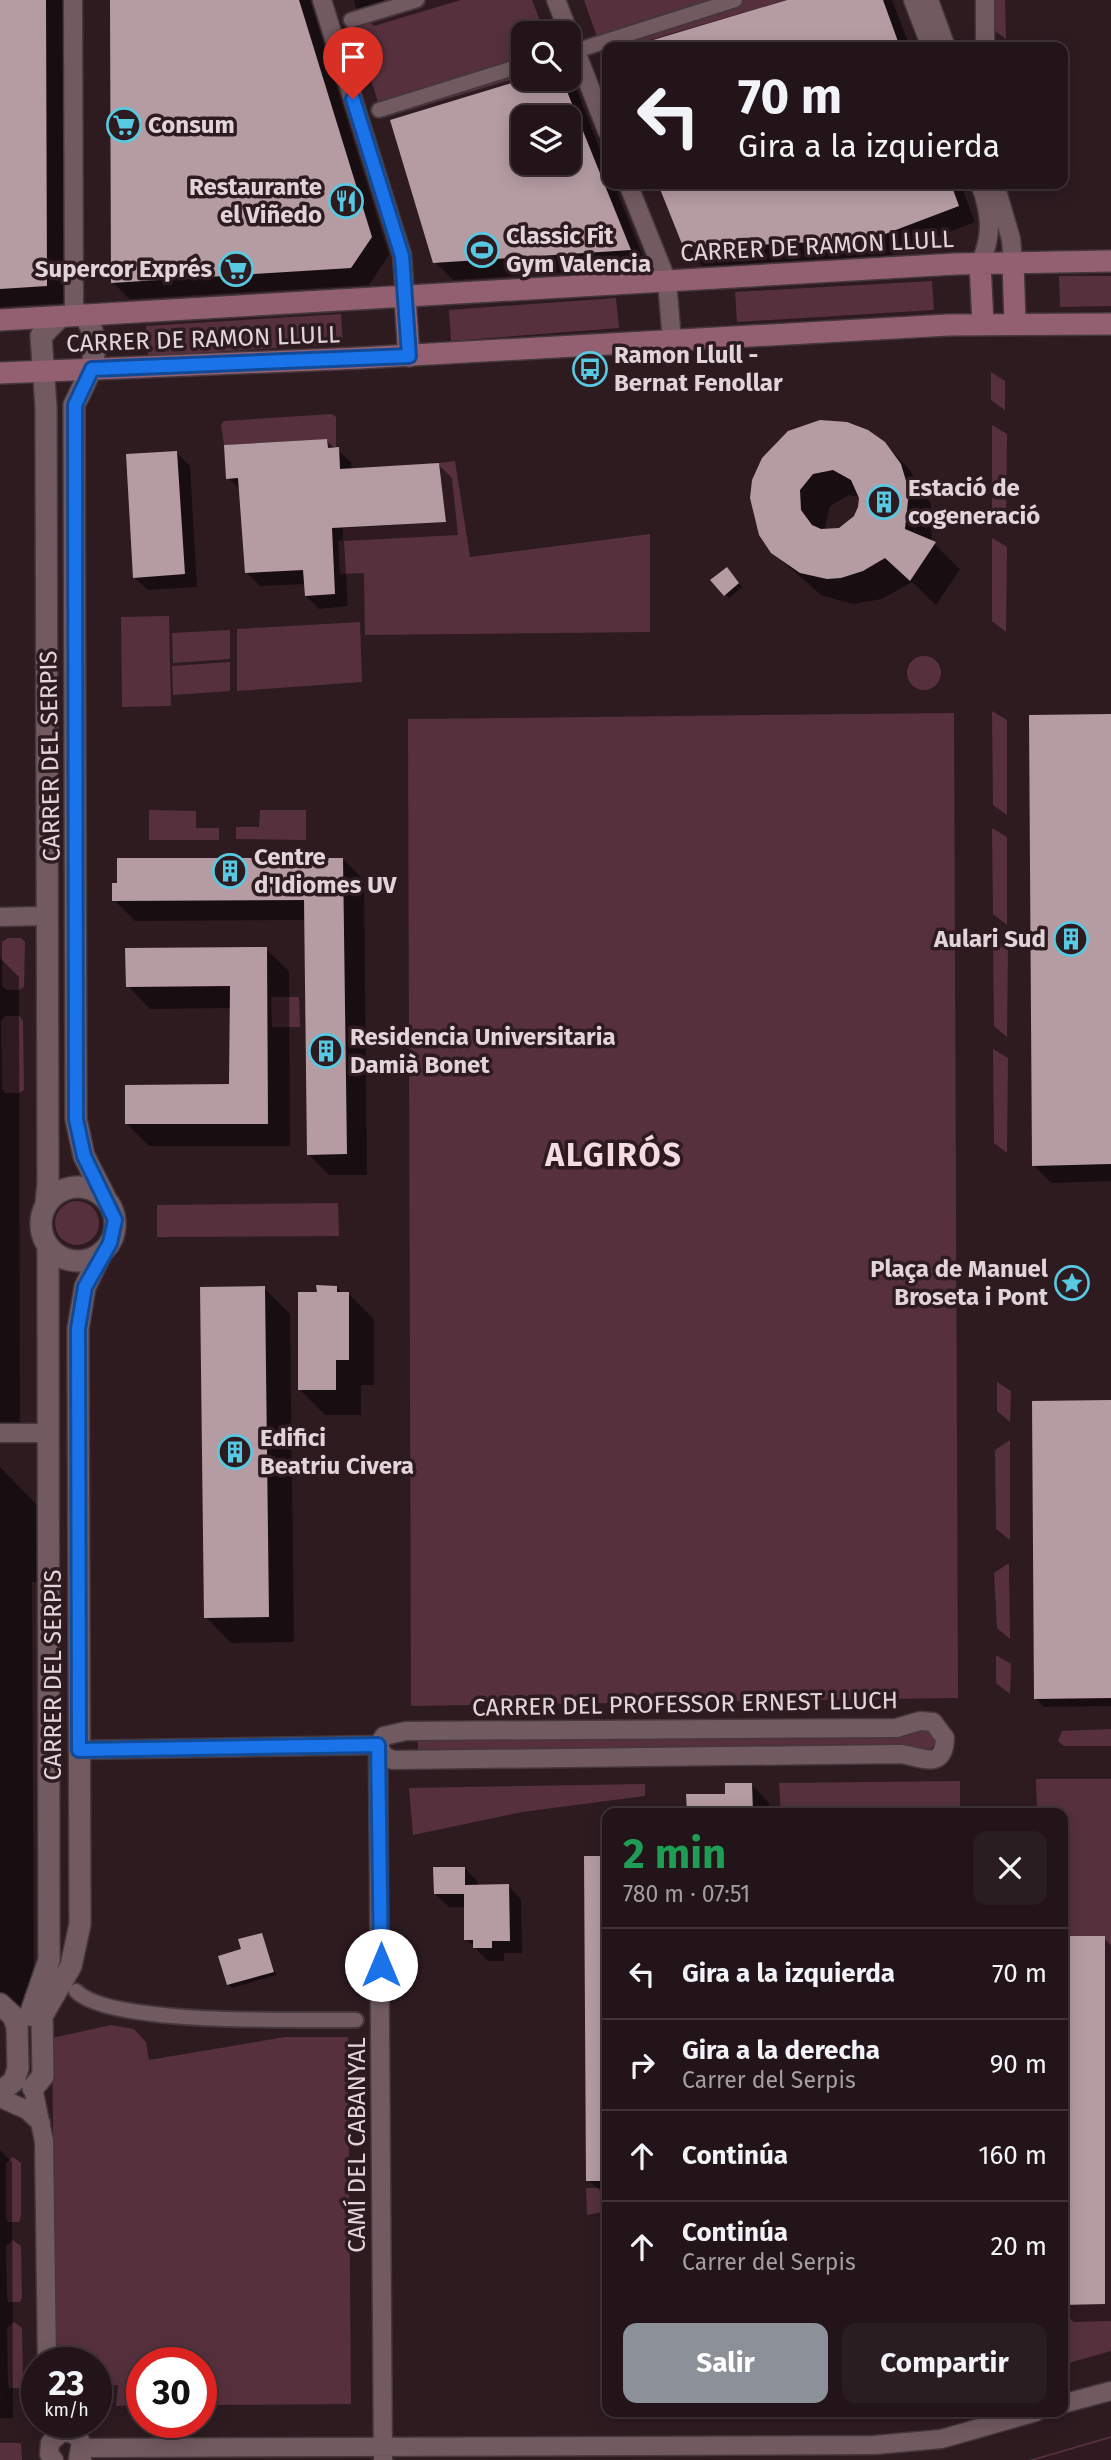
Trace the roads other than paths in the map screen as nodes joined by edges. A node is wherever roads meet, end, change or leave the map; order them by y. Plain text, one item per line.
1 (73, 0) edge
2 (322, 0) edge
3 (417, 0) edge
4 (555, 0) edge
5 (735, 0) edge
6 (914, 0) edge
7 (929, 0) edge
8 (985, 0) edge
9 (351, 20) dead end
10 (564, 21) edge
11 (602, 42) edge
12 (603, 42) edge
13 (929, 42) edge
14 (944, 42) edge
15 (985, 42) edge
16 (581, 49) edge
17 (511, 69) edge
18 (581, 72) edge
19 (379, 110) dead end
20 (602, 120) edge
21 (630, 189) edge
22 (982, 189) edge
23 (997, 189) edge
24 (1111, 261) edge
25 (1013, 263) junction
26 (980, 264) junction
27 (667, 281) junction
28 (405, 298) junction
29 (73, 316) junction
30 (0, 320) edge
31 (1015, 322) junction
32 (982, 323) junction
33 (1111, 324) edge
34 (671, 341) junction
35 (409, 356) junction
36 (92, 369) junction
37 (42, 372) junction
38 (0, 373) edge
39 (45, 916) junction
40 (0, 917) edge
41 (105, 1197) junction
42 (46, 1204) junction
43 (48, 1247) junction
44 (102, 1252) junction
45 (0, 1433) edge
46 (49, 1433) junction
47 (378, 1745) junction
48 (79, 1750) junction
49 (40, 1983) junction
50 (76, 1991) dead end
51 (0, 1998) edge
52 (0, 2004) edge
53 (356, 2020) dead end
54 (33, 2088) junction
55 (0, 2095) edge
56 (41, 2123) junction
57 (47, 2347) edge
58 (1111, 2390) edge
59 (1068, 2402) edge
60 (1017, 2417) edge
61 (49, 2438) edge
62 (383, 2453) edge
63 (50, 2456) edge
64 (80, 2456) edge

1 - 29 street, CARRER DEL SERPIS
2 - 28 street
3 - 9 street
4 - 10 street
5 - 12 street
6 - 13 street
7 - 14 street
8 - 15 street
11 - 16 street
17 - 19 street
18 - 20 street
21 - 27 street
22 - 26 street
23 - 25 street
24 - 25 main road, CARRER DE RAMON LLULL
25 - 26 main road, CARRER DE RAMON LLULL
25 - 31 main road
26 - 27 main road, CARRER DE RAMON LLULL
26 - 32 main road, CARRER DE RAMON LLULL
27 - 28 main road, CARRER DE RAMON LLULL
27 - 34 street
28 - 29 main road, CARRER DE RAMON LLULL
28 - 35 main road
29 - 30 main road, CARRER DE RAMON LLULL
29 - 36 street, CARRER DEL SERPIS
29 - 37 street, CARRER DEL SERPIS
31 - 32 main road, CARRER DE RAMON LLULL
31 - 33 main road, CARRER DE RAMON LLULL
32 - 34 main road, CARRER DE RAMON LLULL
34 - 35 main road, CARRER DE RAMON LLULL
35 - 36 main road, CARRER DE RAMON LLULL
36 - 37 main road, CARRER DE RAMON LLULL
36 - 41 street, CARRER DEL SERPIS
37 - 38 main road, CARRER DE RAMON LLULL
37 - 39 street, CARRER DEL SERPIS
39 - 40 street
39 - 42 street, CARRER DEL SERPIS
41 - 42 street
41 - 44 street
42 - 43 street
43 - 44 street
43 - 46 street, CARRER DEL SERPIS
44 - 48 street, CARRER DEL SERPIS
45 - 46 street
46 - 49 street, CARRER DEL SERPIS
47 - 47 street, CARRER DEL PROFESSOR ERNEST LLUCH
47 - 48 street, CARRER DEL PROFESSOR ERNEST LLUCH
47 - 62 street, CAMÍ DEL CABANYAL
48 - 54 street, CARRER DEL SERPIS
49 - 51 street
49 - 54 street, CARRER DEL SERPIS
50 - 53 street
52 - 55 street
54 - 55 street
54 - 56 street, CARRER DEL SERPIS
55 - 56 street
56 - 57 street, CARRER DEL SERPIS
58 - 59 street
60 - 62 street
61 - 63 street
62 - 64 street
63 - 64 street

